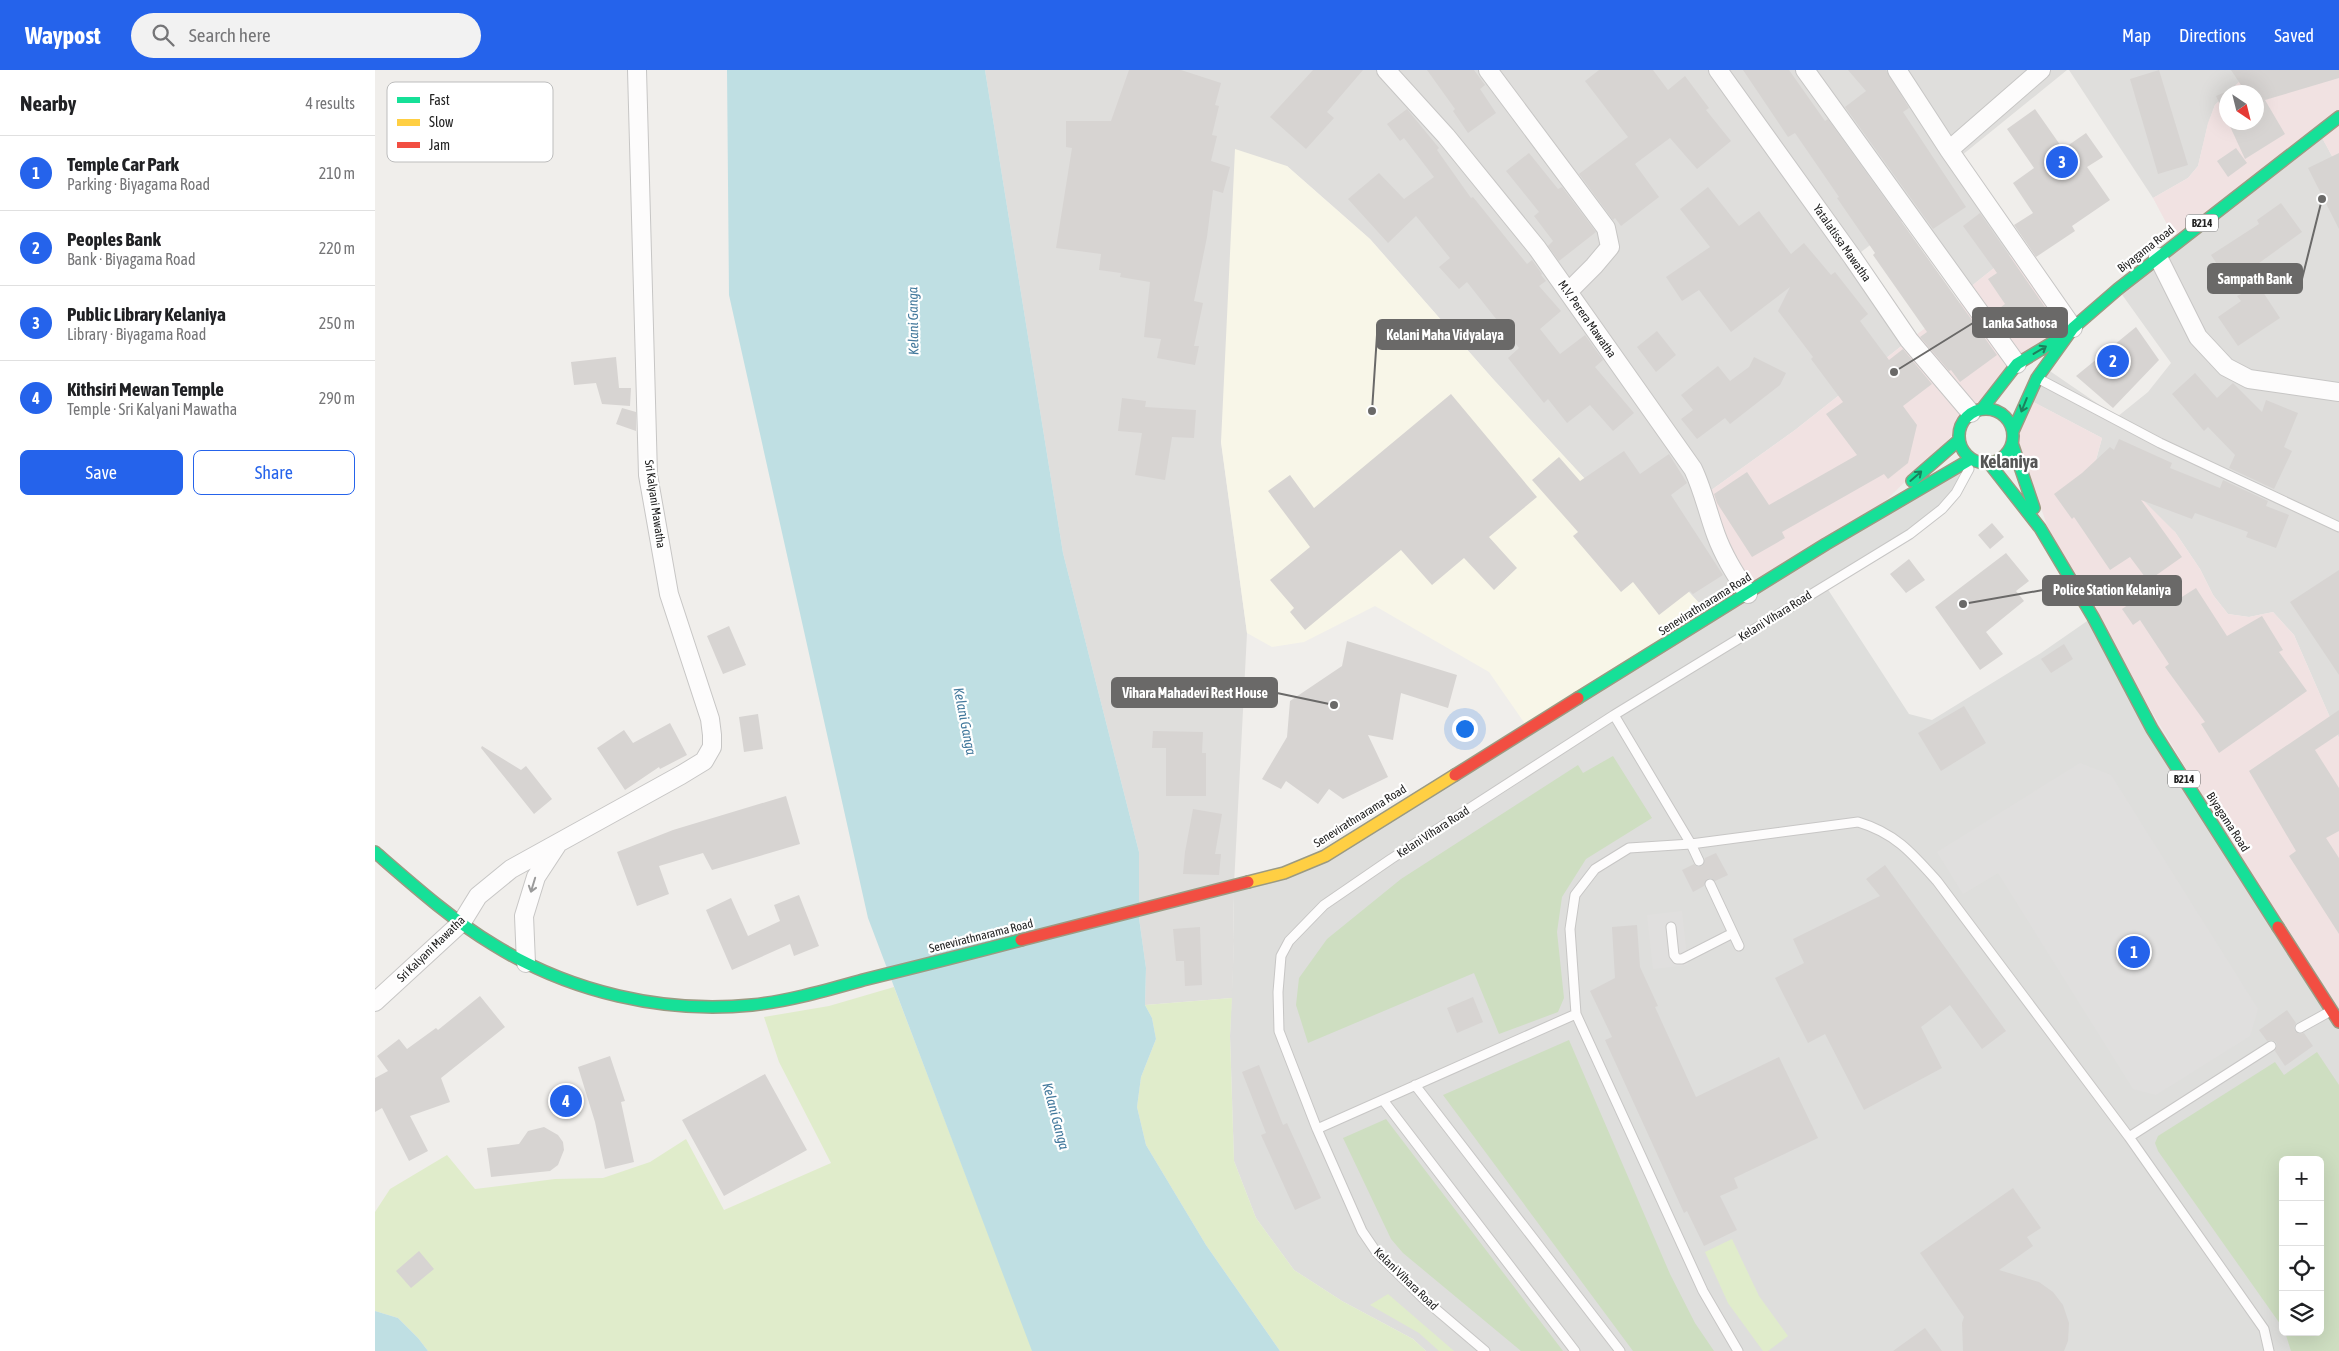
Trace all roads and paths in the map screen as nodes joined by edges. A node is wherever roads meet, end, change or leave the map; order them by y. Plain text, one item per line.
1 (637, 70) edge
2 (1386, 70) edge
3 (1488, 70) edge
4 (1719, 70) edge
5 (1805, 70) edge
6 (1897, 70) edge
7 (2041, 70) edge
8 (2339, 117) edge
9 (1949, 150) junction
10 (2159, 257) junction
11 (1568, 292) junction
12 (2070, 331) junction
13 (2017, 364) junction
14 (2037, 378) junction
15 (2339, 392) edge
16 (1976, 411) junction
17 (2012, 437) junction
18 (1959, 440) junction
19 (1973, 459) junction
20 (1989, 463) junction
21 (1866, 520) junction
22 (2339, 527) edge
23 (2041, 528) junction
24 (1748, 594) junction
25 (1614, 715) junction
26 (558, 843) junction
27 (1691, 844) junction
28 (375, 852) edge
29 (1699, 861) dead end
30 (1709, 884) dead end
31 (462, 922) junction
32 (1671, 927) dead end
33 (1733, 933) junction
34 (1739, 946) dead end
35 (526, 963) junction
36 (375, 1002) edge
37 (2332, 1011) junction
38 (1576, 1014) junction
39 (2339, 1022) edge
40 (2300, 1028) dead end
41 (2271, 1046) dead end
42 (1415, 1086) junction
43 (1383, 1100) junction
44 (1317, 1129) junction
45 (2129, 1138) junction
46 (1485, 1351) edge
47 (1575, 1351) edge
48 (1620, 1351) edge
49 (1738, 1351) edge
50 (2269, 1351) edge

1 - 26 street, Sri Kalyani Mawatha
2 - 11 street, M.V. Perera Mawatha
3 - 11 street
4 - 16 street, Yatalatissa Mawatha
5 - 13 street
6 - 9 street
7 - 9 street
8 - 10 street, Biyagama Road / B214
9 - 12 street
10 - 12 street, Biyagama Road / B214
10 - 15 street
11 - 24 street, M.V. Perera Mawatha
13 -> 12 street, Biyagama Road / B214
12 - 14 street, Biyagama Road / B214
13 - 16 street, Biyagama Road / B214
14 -> 17 street, Biyagama Road / B214
14 - 22 lane
16 - 17 street
16 - 18 street
17 - 20 street
17 - 23 street, Biyagama Road / B214
18 - 19 street
21 -> 18 street, Senevirathnarama Road
19 - 20 street
19 - 21 street, Senevirathnarama Road
19 - 25 lane, Kelani Vihara Road
20 - 23 street, Biyagama Road / B214
21 - 24 street, Senevirathnarama Road
23 - 37 street, Biyagama Road / B214
24 - 35 street, Senevirathnarama Road
25 - 27 lane
25 - 44 lane, Kelani Vihara Road
26 - 31 street, Sri Kalyani Mawatha
26 -> 35 street, Sri Kalyani Mawatha
27 - 29 lane
27 - 38 lane
27 - 45 lane
28 - 31 street, Senevirathnarama Road
30 - 33 lane
31 - 35 street, Senevirathnarama Road
31 - 36 street, Sri Kalyani Mawatha
32 - 33 lane
33 - 34 lane
37 - 39 street, Biyagama Road / B214
37 - 40 lane
38 - 42 lane
38 - 49 lane
41 - 45 lane
42 - 43 lane
42 - 48 lane
43 - 44 lane
43 - 47 lane
44 - 46 lane, Kelani Vihara Road
45 - 50 lane

